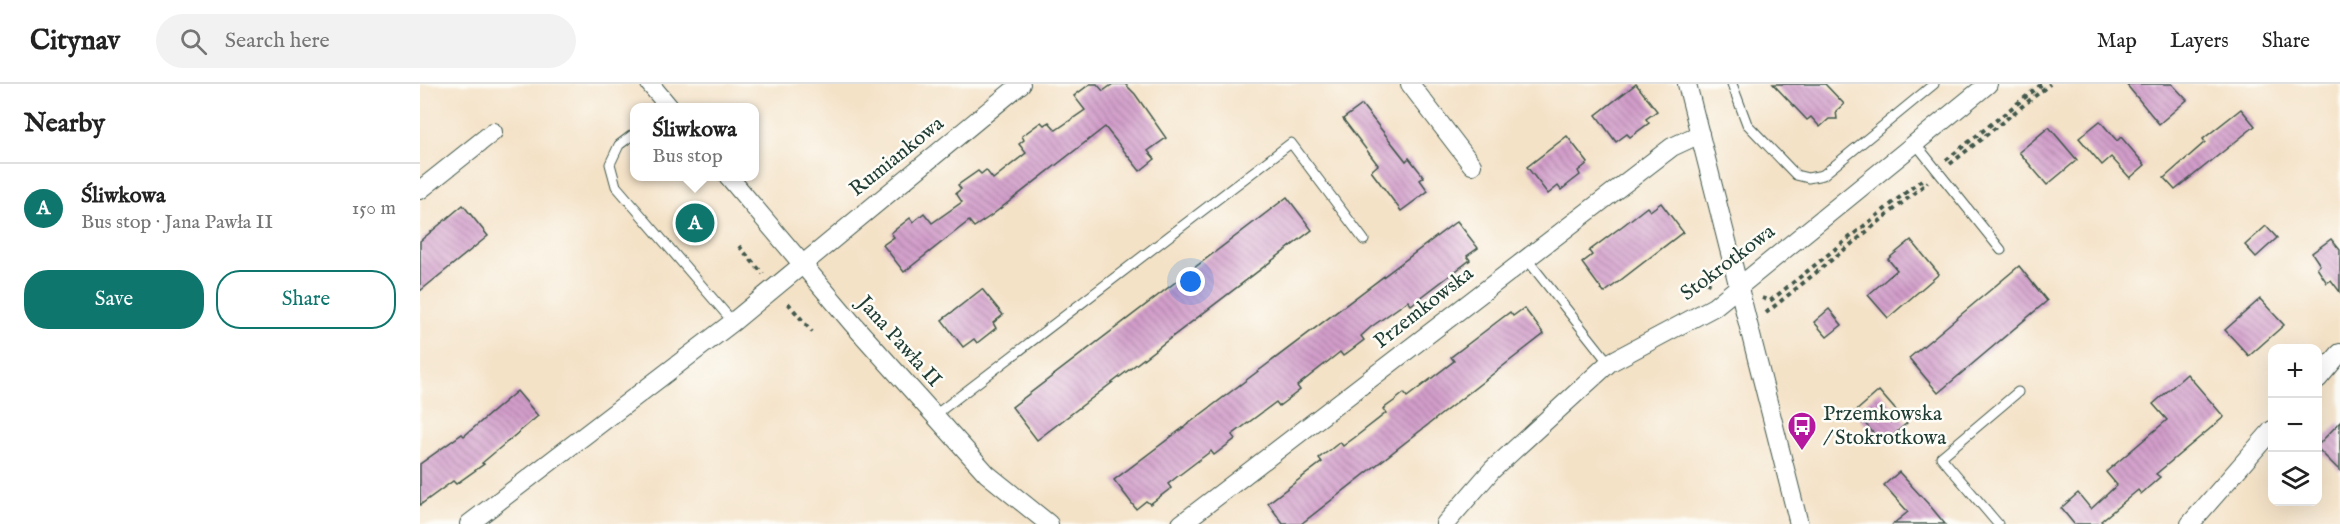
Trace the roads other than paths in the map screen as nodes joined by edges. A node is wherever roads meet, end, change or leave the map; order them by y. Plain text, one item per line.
1 (650, 84) edge
2 (1021, 84) edge
3 (1410, 84) edge
4 (1686, 84) edge
5 (1732, 84) edge
6 (1934, 84) edge
7 (1988, 84) edge
8 (666, 103) edge
9 (493, 132) dead end
10 (1700, 134) junction
11 (630, 137) edge
12 (1915, 143) junction
13 (1472, 165) dead end
14 (731, 181) edge
15 (420, 189) edge
16 (1364, 240) dead end
17 (2001, 250) dead end
18 (1526, 258) junction
19 (801, 264) junction
20 (1737, 286) junction
21 (733, 322) junction
22 (2340, 353) edge
23 (1609, 363) junction
24 (2322, 373) edge
25 (2018, 392) dead end
26 (935, 415) junction
27 (2268, 435) edge
28 (469, 524) edge
29 (1049, 524) edge
30 (1180, 524) edge
31 (1444, 524) edge
32 (1799, 524) edge
33 (1998, 524) edge
34 (2190, 524) edge

1 - 8 street
2 - 19 street, Rumiankowa
3 - 13 street
4 - 10 street
5 - 6 lane
7 - 12 street, Stokrotkowa
9 - 15 street
10 - 18 street, Przemkowska
10 - 20 street
11 - 21 lane
12 - 17 lane
12 - 20 street, Stokrotkowa
14 - 19 street, Jana Pawła II
16 - 26 lane
18 - 23 lane
18 - 30 street, Przemkowska
19 - 21 street, Rumiankowa
19 - 26 street, Jana Pawła II
20 - 23 street, Stokrotkowa
20 - 32 street
21 - 28 street, Rumiankowa
22 - 24 street
23 - 31 street, Stokrotkowa
25 - 33 lane
26 - 29 street, Jana Pawła II
27 - 34 street

